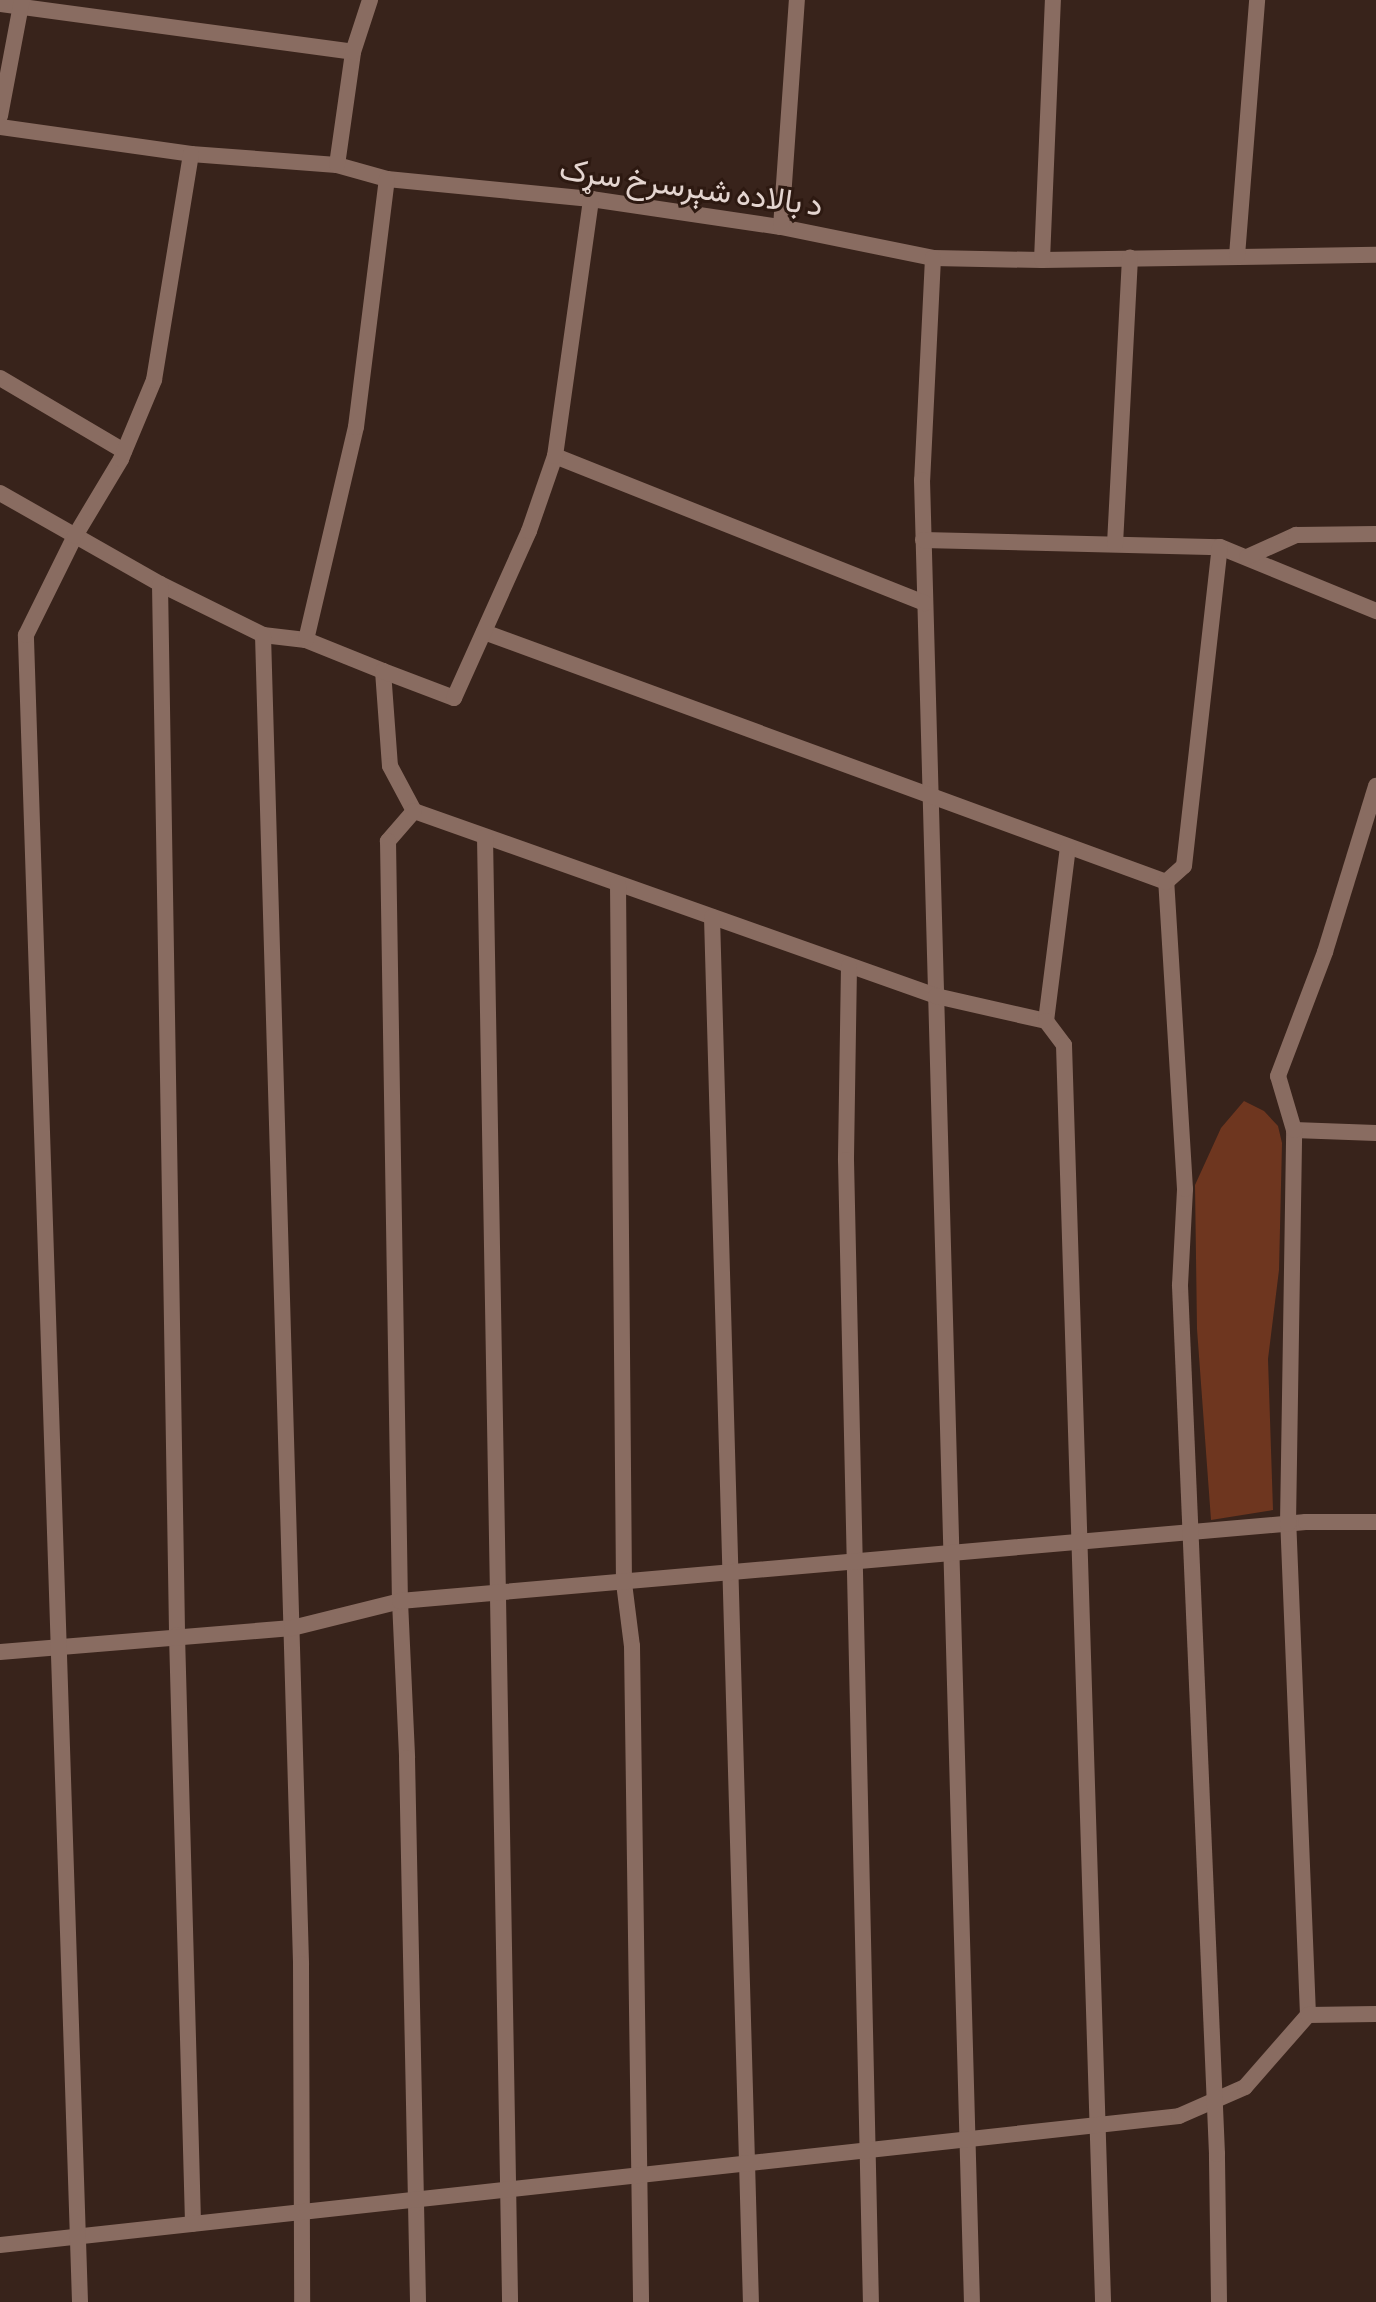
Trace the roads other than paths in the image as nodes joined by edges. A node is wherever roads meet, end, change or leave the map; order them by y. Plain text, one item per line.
1 (370, 0) edge
2 (797, 0) edge
3 (1053, 0) edge
4 (1257, 0) edge
5 (0, 4) edge
6 (21, 4) edge
7 (353, 52) junction
8 (0, 116) edge
9 (0, 127) edge
10 (191, 154) junction
11 (337, 165) junction
12 (387, 179) junction
13 (591, 199) junction
14 (781, 227) junction
15 (1376, 255) edge
16 (1237, 256) junction
17 (1130, 257) junction
18 (933, 258) junction
19 (1042, 260) junction
20 (0, 378) edge
21 (124, 451) junction
22 (555, 456) junction
23 (0, 493) edge
24 (1376, 534) edge
25 (75, 536) junction
26 (923, 540) junction
27 (1115, 544) junction
28 (1220, 547) junction
29 (1247, 557) junction
30 (160, 584) junction
31 (925, 603) junction
32 (1376, 611) edge
33 (484, 632) junction
34 (263, 635) junction
35 (306, 640) junction
36 (383, 671) junction
37 (1376, 786) edge
38 (931, 796) junction
39 (414, 811) junction
40 (485, 837) junction
41 (1068, 847) junction
42 (1166, 882) junction
43 (618, 884) junction
44 (712, 917) junction
45 (849, 966) junction
46 (936, 996) junction
47 (1046, 1021) junction
48 (1294, 1130) junction
49 (1376, 1133) edge
50 (1376, 1522) edge
51 (1288, 1524) junction
52 (1193, 1532) junction
53 (1078, 1542) junction
54 (951, 1553) junction
55 (853, 1561) junction
56 (730, 1572) junction
57 (624, 1583) junction
58 (498, 1592) junction
59 (400, 1601) junction
60 (292, 1628) junction
61 (177, 1635) junction
62 (59, 1646) junction
63 (0, 1652) edge
64 (1376, 2014) edge
65 (1308, 2015) junction
66 (1215, 2100) junction
67 (1097, 2124) junction
68 (967, 2139) junction
69 (868, 2150) junction
70 (747, 2163) junction
71 (637, 2175) junction
72 (508, 2189) junction
73 (415, 2198) junction
74 (301, 2211) junction
75 (193, 2224) junction
76 (79, 2237) junction
77 (0, 2245) edge
78 (80, 2302) edge
79 (302, 2302) edge
80 (418, 2302) edge
81 (510, 2302) edge
82 (641, 2302) edge
83 (751, 2302) edge
84 (871, 2302) edge
85 (972, 2302) edge
86 (1103, 2302) edge
87 (1219, 2302) edge

1 - 7 street
2 - 14 street
3 - 19 street
4 - 16 street
5 - 6 street
6 - 7 street
6 - 8 street
7 - 11 street
9 - 10 street, د بالاده شېرسرخ سړک
10 - 11 street, د بالاده شېرسرخ سړک
10 - 21 street
11 - 12 street, د بالاده شېرسرخ سړک
12 - 13 street, د بالاده شېرسرخ سړک
12 - 35 street
13 - 14 street, د بالاده شېرسرخ سړک
13 - 22 street
14 - 18 street, د بالاده شېرسرخ سړک
15 - 16 street, د بالاده شېرسرخ سړک
16 - 17 street, د بالاده شېرسرخ سړک
17 - 19 street, د بالاده شېرسرخ سړک
17 - 27 street
18 - 19 street, د بالاده شېرسرخ سړک
18 - 26 street
20 - 21 street
21 - 25 street
22 - 31 street
22 - 33 street
23 - 25 street
24 - 29 street
25 - 30 street
25 - 62 street
26 - 27 street
26 - 31 street
27 - 28 street
28 - 29 street
28 - 42 street
29 - 32 street
30 - 34 street
30 - 61 street
31 - 38 street
33 - 36 street
33 - 38 street
34 - 35 street
34 - 60 street
35 - 36 street
36 - 39 street
37 - 48 street
38 - 41 street
38 - 46 street
39 - 40 street
39 - 59 street
40 - 43 street
40 - 58 street
41 - 42 street
41 - 47 street
42 - 52 street
43 - 44 street
43 - 57 street
44 - 45 street
44 - 56 street
45 - 46 street
45 - 55 street
46 - 47 street
46 - 54 street
47 - 53 street
48 - 49 street
48 - 51 street
50 - 51 street
51 - 52 street
51 - 65 street
52 - 53 street
52 - 66 street
53 - 54 street
53 - 67 street
54 - 55 street
54 - 68 street
55 - 56 street
55 - 69 street
56 - 57 street
56 - 70 street
57 - 58 street
57 - 71 street
58 - 59 street
58 - 72 street
59 - 60 street
59 - 73 street
60 - 61 street
60 - 74 street
61 - 62 street
61 - 75 street
62 - 63 street
62 - 76 street
64 - 65 street
65 - 66 street
66 - 67 street
66 - 87 street
67 - 68 street
67 - 86 street
68 - 69 street
68 - 85 street
69 - 70 street
69 - 84 street
70 - 71 street
70 - 83 street
71 - 72 street
71 - 82 street
72 - 73 street
72 - 81 street
73 - 74 street
73 - 80 street
74 - 75 street
74 - 79 street
75 - 76 street
76 - 77 street
76 - 78 street

